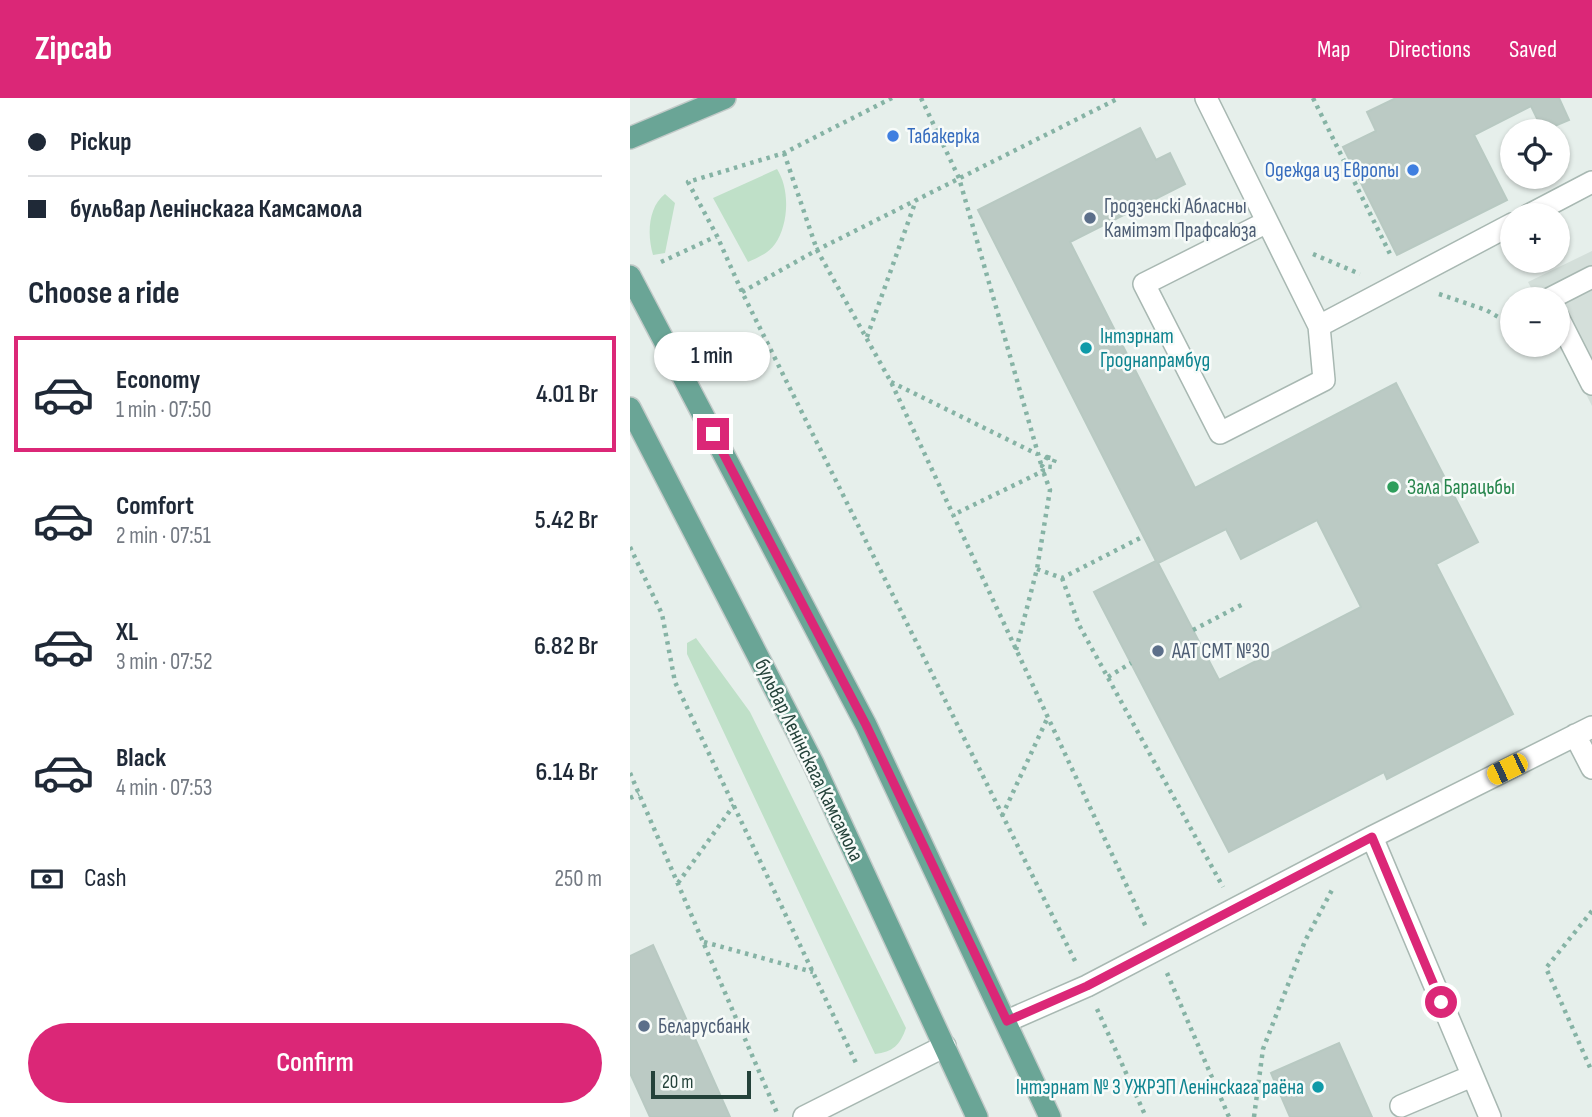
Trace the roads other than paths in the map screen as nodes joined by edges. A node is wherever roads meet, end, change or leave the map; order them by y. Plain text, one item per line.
1 (725, 98) edge
2 (1206, 98) edge
3 (630, 138) edge
4 (1592, 182) edge
5 (1552, 203) edge
6 (1270, 229) junction
7 (1500, 230) edge
8 (630, 276) edge
9 (1592, 277) edge
10 (1570, 288) edge
11 (1320, 326) junction
12 (1570, 341) edge
13 (1592, 384) edge
14 (630, 408) edge
15 (1583, 731) edge
16 (1592, 768) edge
17 (1372, 837) junction
18 (1007, 1021) junction
19 (945, 1046) junction
20 (1472, 1076) junction
21 (1401, 1106) dead end
22 (804, 1117) edge
23 (977, 1117) edge
24 (1050, 1117) edge
25 (1490, 1117) edge

1 - 3 main road
2 - 6 lane
4 - 5 lane
6 - 11 lane
6 - 11 lane
7 - 11 lane
8 - 18 main road
9 - 10 lane
12 - 13 lane
14 - 19 main road, бульвар Ленінскага Камсамола
15 - 16 lane
15 - 17 lane
17 - 18 lane
17 - 20 lane
18 - 24 main road
19 - 22 lane
19 - 23 main road, бульвар Ленінскага Камсамола
20 - 21 lane
20 - 25 lane

